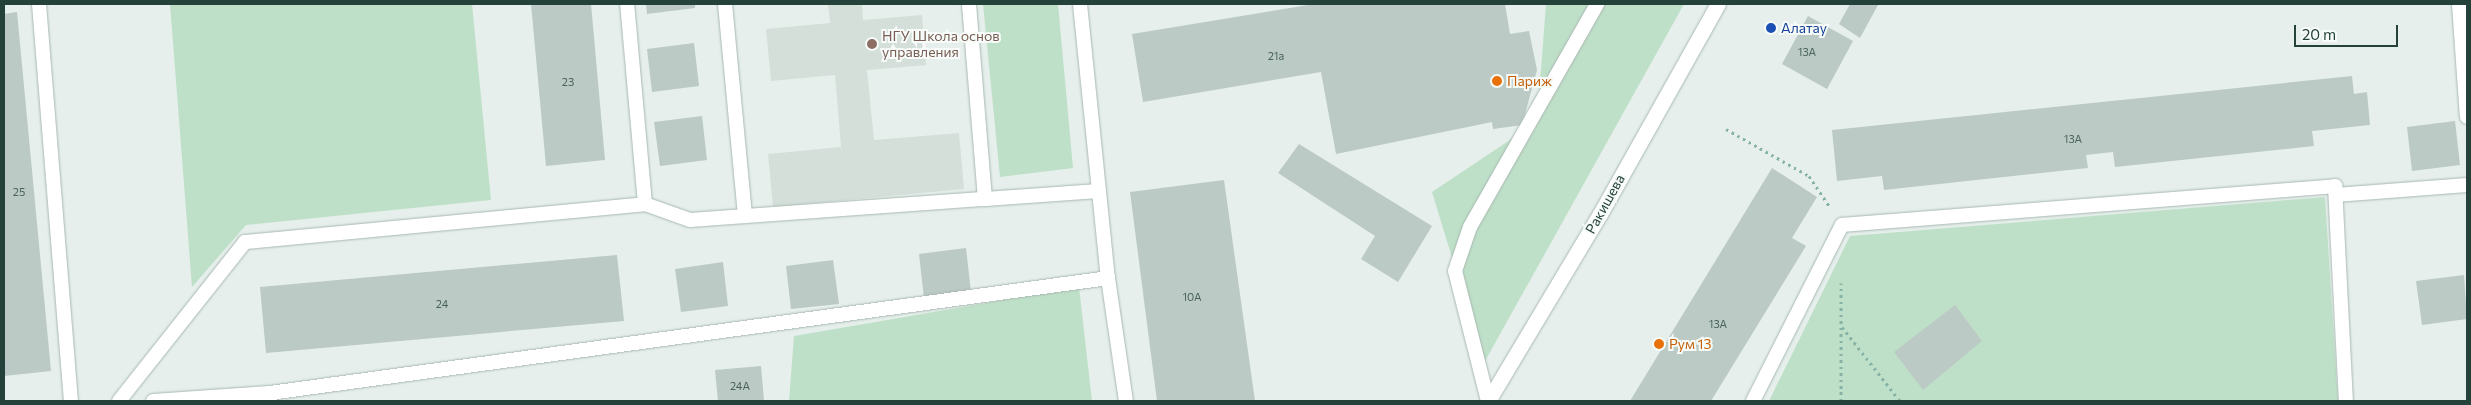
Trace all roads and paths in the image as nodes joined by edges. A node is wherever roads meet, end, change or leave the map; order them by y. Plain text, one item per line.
1 (39, 4) edge
2 (627, 4) edge
3 (725, 4) edge
4 (969, 4) edge
5 (1080, 4) edge
6 (1596, 4) edge
7 (1718, 4) edge
8 (2459, 4) edge
9 (2467, 117) edge
10 (2467, 185) edge
11 (1099, 191) junction
12 (2336, 195) junction
13 (985, 199) junction
14 (645, 204) junction
15 (745, 216) junction
16 (1108, 278) junction
17 (1841, 326) dead end
18 (270, 397) edge
19 (70, 401) edge
20 (119, 401) edge
21 (153, 401) edge
22 (1126, 401) edge
23 (1488, 401) edge
24 (1753, 401) edge
25 (1900, 401) edge
26 (2346, 401) edge

1 - 19 lane
2 - 14 lane
3 - 15 lane
4 - 13 lane
5 - 11 lane
6 - 23 lane
7 - 23 street, Ракишева
8 - 9 lane
10 - 12 lane
11 - 13 lane
11 - 16 lane
12 - 24 lane
12 - 26 lane
13 - 15 lane
14 - 15 lane
14 - 20 lane
16 - 18 lane
16 - 22 lane
17 - 25 path
18 - 21 lane

